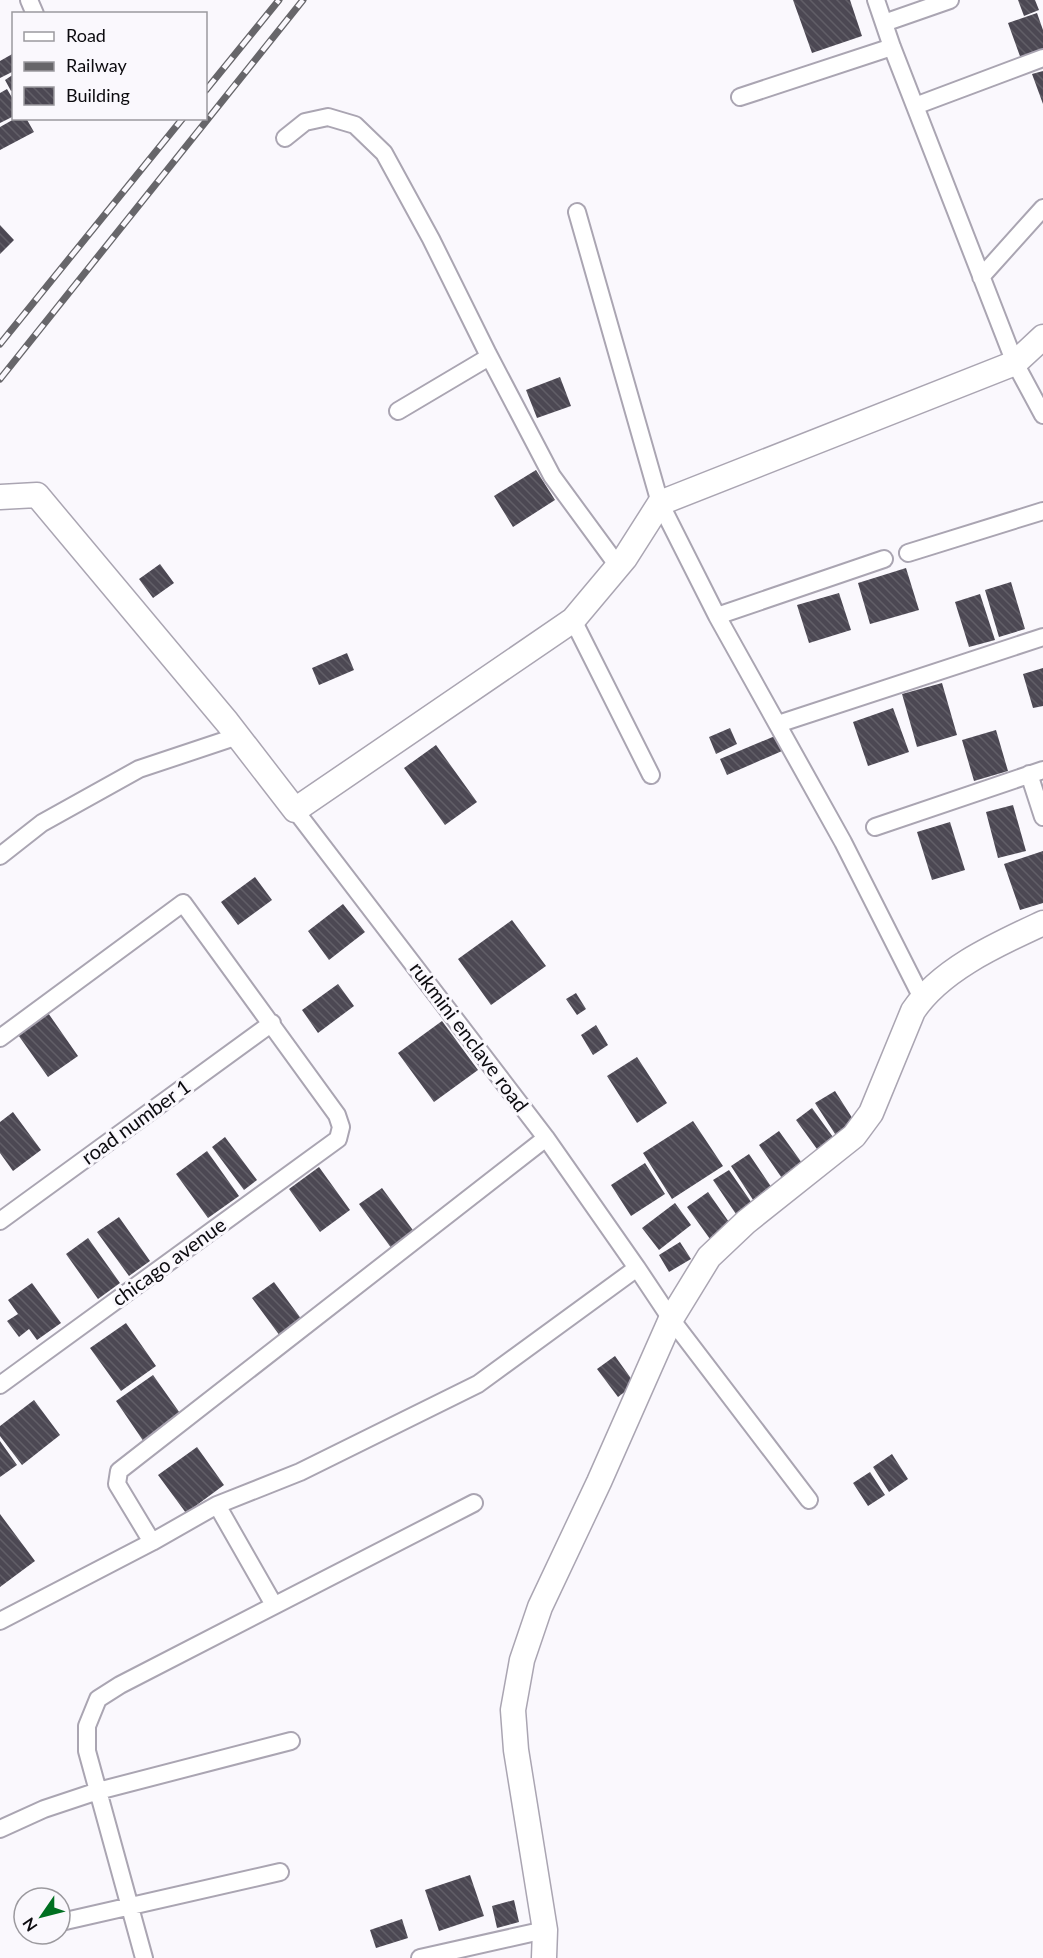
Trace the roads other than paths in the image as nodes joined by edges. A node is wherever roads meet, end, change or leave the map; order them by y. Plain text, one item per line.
1 (876, 0) edge
2 (950, 0) edge
3 (884, 23) junction
4 (892, 47) junction
5 (1043, 58) edge
6 (740, 97) dead end
7 (915, 106) junction
8 (285, 138) dead end
9 (1043, 207) edge
10 (577, 212) dead end
11 (981, 277) junction
12 (1043, 336) edge
13 (489, 357) junction
14 (1015, 363) junction
15 (399, 411) dead end
16 (1043, 415) edge
17 (0, 497) edge
18 (660, 502) junction
19 (1043, 511) edge
20 (908, 553) dead end
21 (884, 559) dead end
22 (618, 566) junction
23 (717, 616) junction
24 (573, 620) junction
25 (1043, 637) edge
26 (778, 724) junction
27 (238, 736) junction
28 (1036, 772) edge
29 (651, 775) dead end
30 (295, 810) junction
31 (1043, 817) edge
32 (875, 827) dead end
33 (0, 856) edge
34 (1043, 923) edge
35 (922, 998) junction
36 (272, 1023) junction
37 (0, 1038) edge
38 (546, 1138) junction
39 (0, 1221) edge
40 (637, 1268) junction
41 (671, 1319) junction
42 (0, 1385) edge
43 (809, 1500) dead end
44 (474, 1503) dead end
45 (217, 1505) junction
46 (152, 1542) junction
47 (274, 1605) junction
48 (0, 1621) edge
49 (291, 1741) dead end
50 (98, 1791) junction
51 (0, 1829) edge
52 (280, 1872) dead end
53 (130, 1907) junction
54 (72, 1920) edge
55 (545, 1930) junction
56 (144, 1958) edge
57 (420, 1958) edge
58 (544, 1958) edge

1 - 3 street
2 - 3 street
3 - 4 street
4 - 6 street
4 - 7 street
5 - 7 street
7 - 11 street
8 - 13 street
9 - 11 street
10 - 18 street
11 - 14 street
12 - 14 street
13 - 15 street
13 - 22 street
14 - 16 street
14 - 18 street
17 - 27 street
18 - 22 street
18 - 23 street
19 - 20 street
21 - 23 street
22 - 24 street
23 - 26 street
24 - 29 street
24 - 30 street
25 - 26 street
26 - 35 street
27 - 30 street
27 - 33 street
28 - 31 street
28 - 32 street
30 - 38 street, rukmini enclave road
34 - 35 street
35 - 41 street
36 - 37 street
36 - 39 street, road number 1
36 - 42 street, chicago avenue
38 - 40 street, rukmini enclave road
38 - 46 street
40 - 41 street, rukmini enclave road
40 - 45 street
41 - 43 street, rukmini enclave road
41 - 55 street
44 - 47 street
45 - 46 street
45 - 47 street
46 - 48 street
47 - 50 street
49 - 50 street
50 - 51 street
50 - 53 street
52 - 53 street
53 - 54 street
53 - 56 street
55 - 57 street
55 - 58 street

